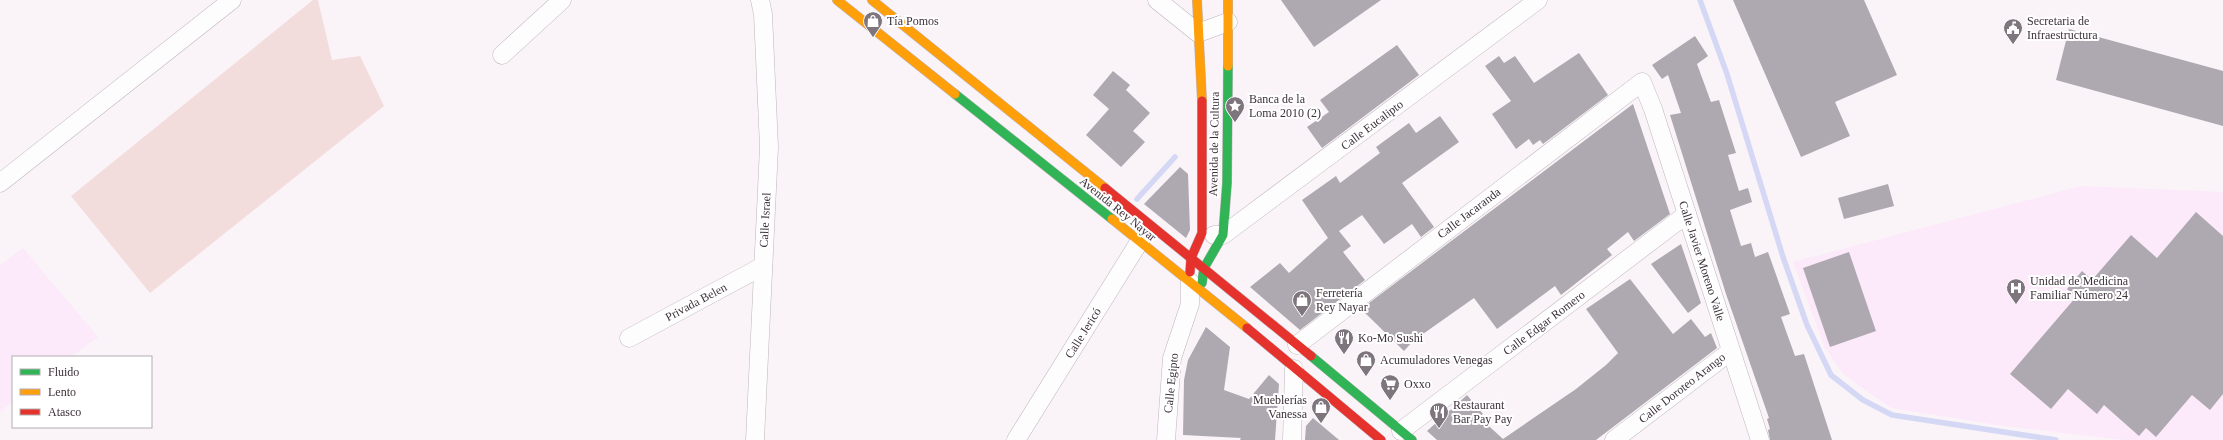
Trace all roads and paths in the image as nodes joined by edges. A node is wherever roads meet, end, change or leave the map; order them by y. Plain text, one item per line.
1 (232, 0) edge
2 (562, 0) edge
3 (760, 0) edge
4 (837, 0) edge
5 (1157, 0) edge
6 (1197, 0) edge
7 (1228, 0) edge
8 (1538, 0) edge
9 (879, 2) edge
10 (865, 22) junction
11 (1228, 22) junction
12 (1198, 33) junction
13 (502, 55) dead end
14 (1642, 82) joint
15 (1202, 181) junction
16 (0, 183) edge
17 (1227, 183) junction
18 (1687, 214) junction
19 (1150, 225) junction
20 (1202, 233) junction
21 (1223, 235) junction
22 (1139, 241) junction
23 (1191, 258) junction
24 (763, 266) junction
25 (1204, 268) junction
26 (1196, 283) junction
27 (629, 338) dead end
28 (1297, 345) junction
29 (1731, 350) junction
30 (1294, 369) junction
31 (1407, 436) edge
32 (755, 440) edge
33 (1016, 440) edge
34 (1166, 440) edge
35 (1292, 440) edge
36 (1381, 440) edge
37 (1614, 440) edge
38 (1760, 440) edge

1 - 16 street
2 - 13 street
3 - 24 street, Calle Israel
4 - 10 main road, Avenida Rey Nayar
5 - 12 street
6 - 12 main road, Avenida de la Cultura
7 - 11 main road, Avenida de la Cultura
8 - 21 street, Calle Eucalipto
9 - 10 street
9 - 19 main road, Avenida Rey Nayar
10 - 22 main road, Avenida Rey Nayar
11 - 12 street
11 - 17 main road, Avenida de la Cultura
12 - 15 main road, Avenida de la Cultura
14 - 18 street, Calle Javier Moreno Valle
14 - 28 street, Calle Jacaranda
15 - 17 main road
15 - 20 main road, Avenida de la Cultura
17 - 21 main road, Avenida de la Cultura
18 - 29 street, Calle Javier Moreno Valle
18 - 31 street, Calle Edgar Romero
19 - 22 street, Calle Jericó
19 - 23 main road, Avenida Rey Nayar
20 - 21 street
20 - 23 main road, Avenida de la Cultura
21 - 25 main road, Avenida de la Cultura
22 - 26 main road, Avenida Rey Nayar
22 - 33 street, Calle Jericó
23 - 25 main road, Avenida Rey Nayar
23 - 26 main road, Avenida de la Cultura
24 - 27 street, Privada Belen
24 - 32 street, Calle Israel
25 - 26 main road, Avenida de la Cultura
25 - 28 main road, Avenida Rey Nayar
26 - 30 main road, Avenida Rey Nayar
26 - 34 street, Calle Egipto
28 - 31 main road, Avenida Rey Nayar
29 - 37 street, Calle Doroteo Arango
29 - 38 street, Calle Javier Moreno Valle
30 - 35 street
30 - 36 main road, Avenida Rey Nayar

